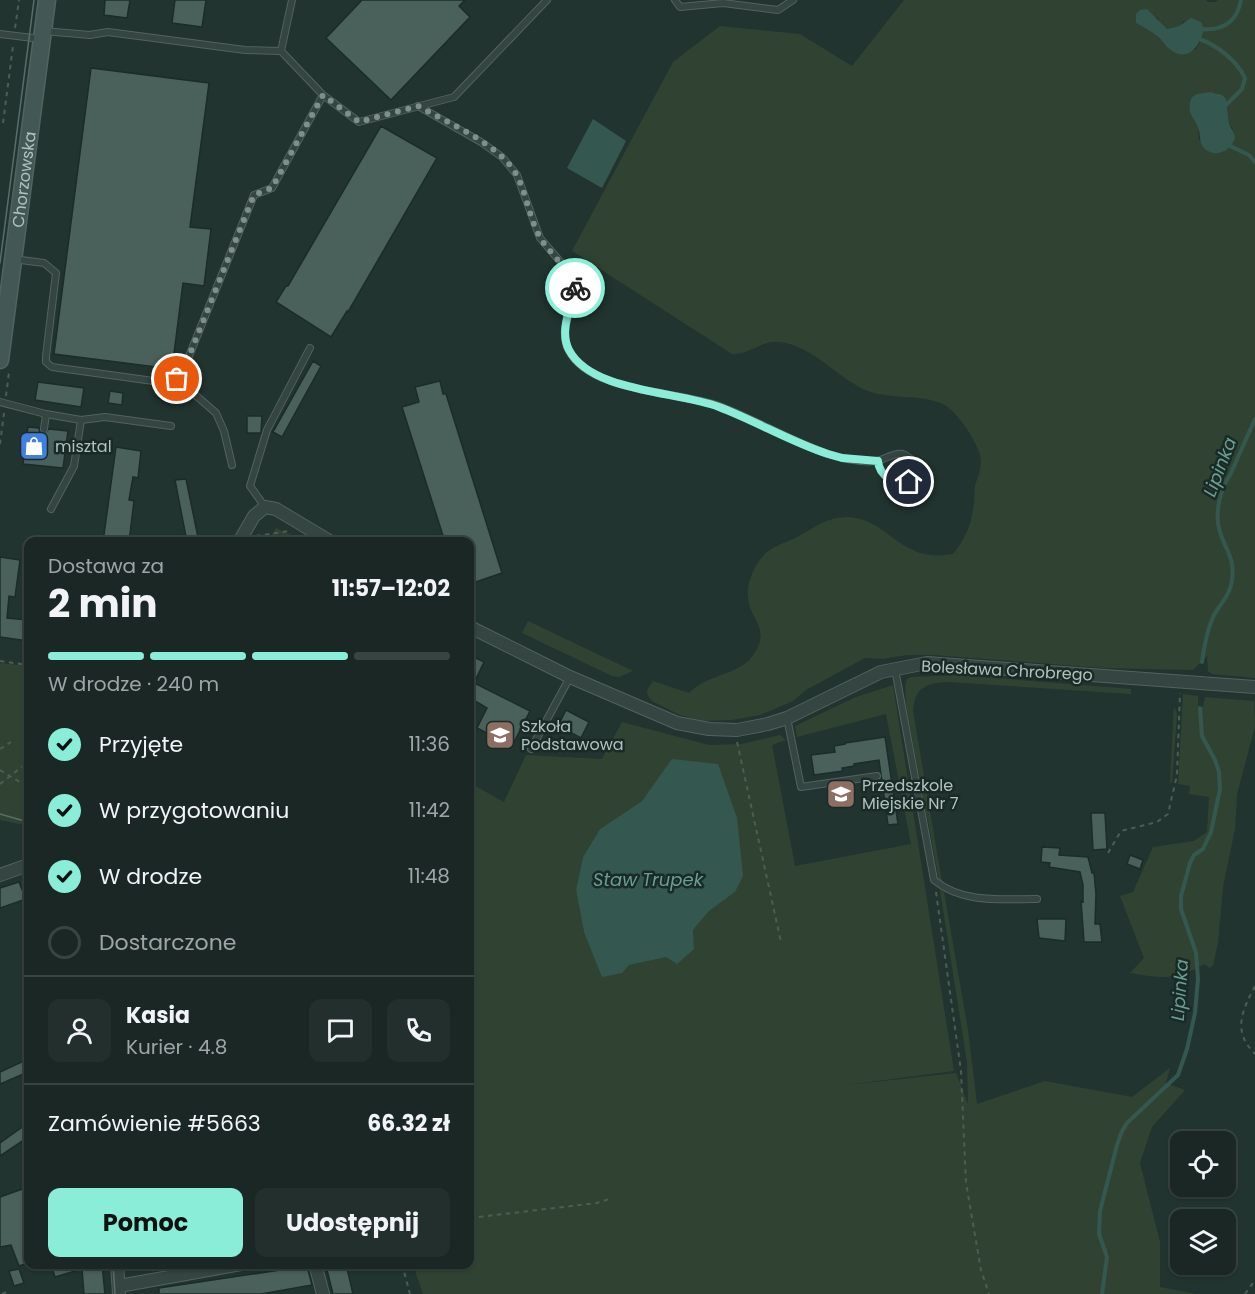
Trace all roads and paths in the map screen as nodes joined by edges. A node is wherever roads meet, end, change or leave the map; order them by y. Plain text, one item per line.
1 (19, 0) edge
2 (47, 0) edge
3 (292, 0) edge
4 (547, 0) edge
5 (675, 0) edge
6 (793, 0) edge
7 (0, 34) edge
8 (42, 35) junction
9 (14, 36) junction
10 (281, 51) junction
11 (323, 95) junction
12 (418, 106) junction
13 (3, 123) dead end
14 (13, 259) junction
15 (310, 348) dead end
16 (0, 360) edge
17 (177, 379) junction
18 (0, 402) edge
19 (46, 414) junction
20 (81, 420) junction
21 (171, 426) dead end
22 (44, 429) dead end
23 (878, 461) junction
24 (232, 465) dead end
25 (265, 507) junction
26 (51, 509) dead end
27 (290, 531) dead end
28 (242, 537) edge
29 (253, 537) dead end
30 (324, 537) edge
31 (474, 629) edge
32 (0, 661) edge
33 (24, 664) edge
34 (894, 669) junction
35 (570, 677) junction
36 (1181, 681) junction
37 (1255, 687) edge
38 (787, 718) junction
39 (730, 741) dead end
40 (10, 742) dead end
41 (0, 749) edge
42 (531, 749) dead end
43 (24, 765) edge
44 (0, 770) edge
45 (10, 776) junction
46 (877, 776) dead end
47 (0, 784) edge
48 (24, 785) edge
49 (1108, 853) dead end
50 (24, 866) edge
51 (0, 875) edge
52 (934, 880) junction
53 (1037, 899) dead end
54 (781, 942) dead end
55 (1255, 986) edge
56 (1255, 1054) edge
57 (609, 1199) dead end
58 (474, 1218) edge
59 (117, 1269) edge
60 (218, 1269) edge
61 (316, 1269) edge
62 (403, 1269) edge
63 (1255, 1280) edge
64 (119, 1290) edge
65 (9, 1292) dead end
66 (2, 1294) edge
67 (323, 1294) edge
68 (410, 1294) edge
69 (989, 1294) edge
70 (1245, 1294) edge

1 - 9 path
2 - 8 street, Chorzowska
3 - 10 lane
4 - 12 lane
5 - 6 lane
7 - 9 lane
8 - 9 lane
8 - 10 lane
8 - 14 street, Chorzowska
9 - 13 path
10 - 11 lane
11 - 12 lane
11 - 17 lane
12 - 23 lane
14 - 16 street, Chorzowska
14 - 17 lane
15 - 25 lane
17 - 24 lane
18 - 19 lane
19 - 20 lane
19 - 22 lane
20 - 21 lane
20 - 26 lane
23 - 23 lane
25 - 28 street
25 - 30 street
27 - 29 path
31 - 35 street, Bolesława Chrobrego
32 - 33 path
34 - 36 street, Bolesława Chrobrego
34 - 38 street, Bolesława Chrobrego
34 - 52 lane
35 - 38 street, Bolesława Chrobrego
35 - 42 lane
36 - 37 street, Bolesława Chrobrego
36 - 49 path
38 - 46 lane
39 - 54 path
40 - 41 path
43 - 45 path
44 - 45 path
45 - 47 path
45 - 48 path
50 - 51 street
52 - 53 lane
52 - 69 path
55 - 56 path
57 - 58 path
59 - 64 street
60 - 64 street
61 - 67 street
62 - 68 path
63 - 70 path
65 - 66 path

